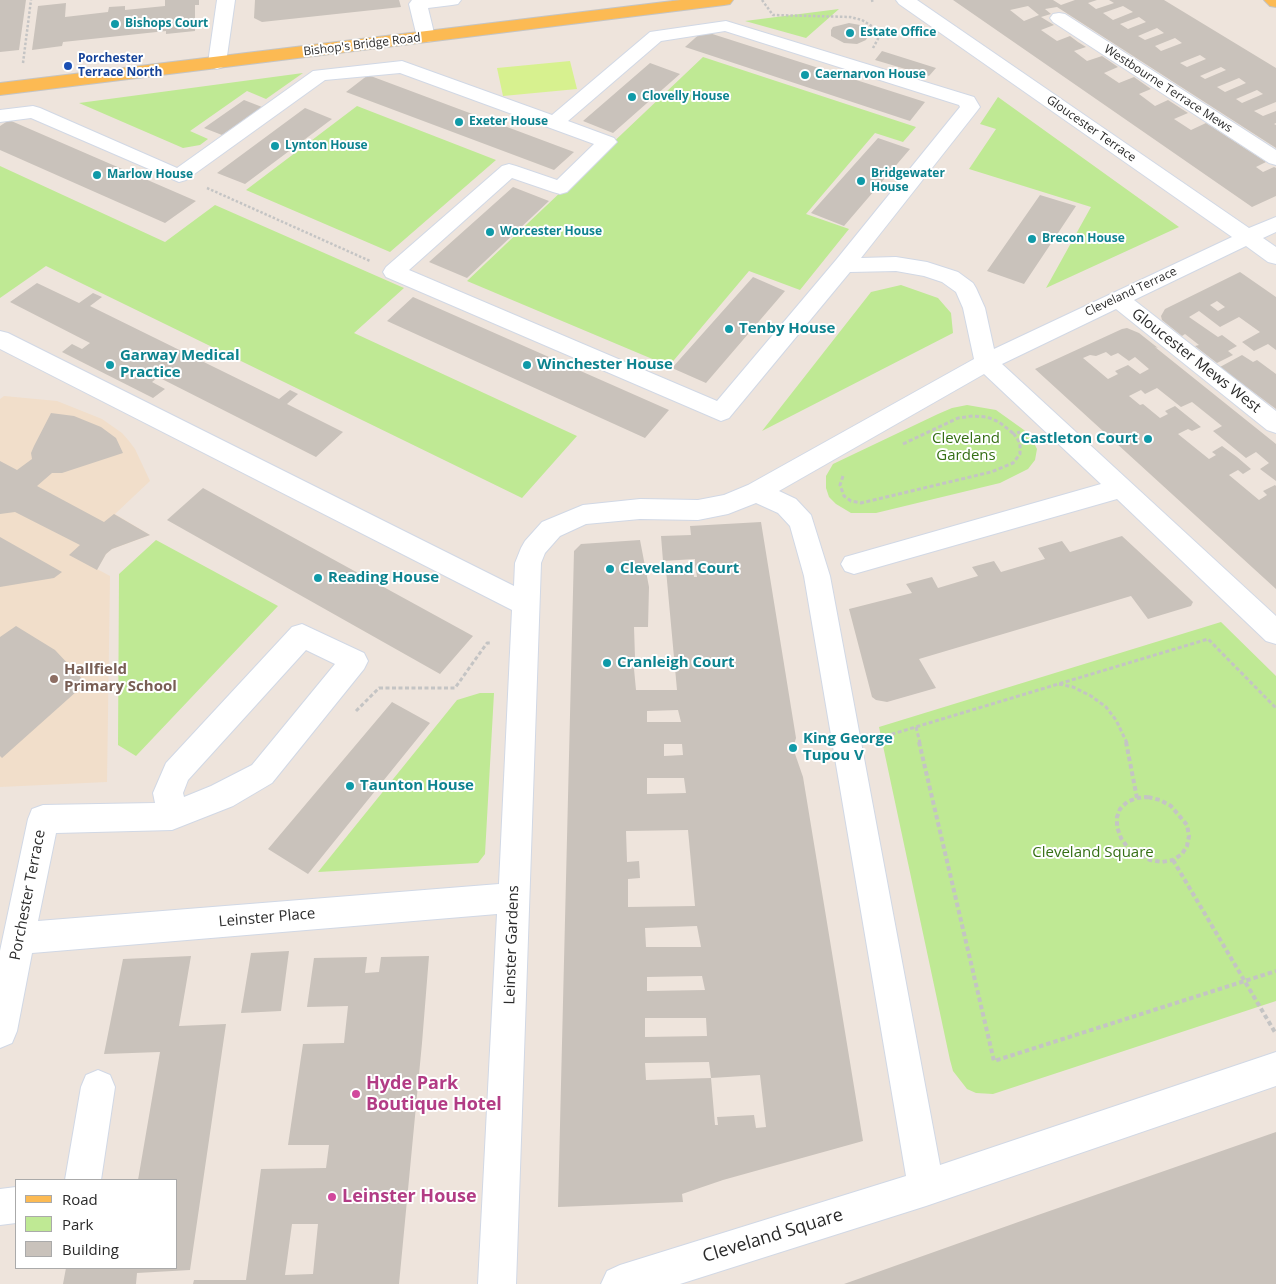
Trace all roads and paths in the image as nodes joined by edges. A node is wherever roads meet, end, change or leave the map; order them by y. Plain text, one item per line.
1 (31, 0) edge
2 (226, 0) edge
3 (452, 0) edge
4 (724, 0) edge
5 (762, 0) edge
6 (905, 0) edge
7 (657, 4) edge
8 (1059, 18) dead end
9 (426, 37) junction
10 (217, 63) junction
11 (857, 67) junction
12 (20, 87) junction
13 (0, 90) edge
14 (0, 116) edge
15 (555, 123) junction
16 (1276, 159) edge
17 (179, 176) junction
18 (1276, 224) edge
19 (1248, 238) junction
20 (1276, 257) edge
21 (844, 265) junction
22 (394, 272) junction
23 (1117, 298) junction
24 (0, 339) edge
25 (986, 362) junction
26 (1048, 419) junction
27 (1276, 424) edge
28 (1014, 434) junction
29 (899, 446) dead end
30 (849, 470) dead end
31 (1122, 488) junction
32 (757, 492) junction
33 (854, 564) dead end
34 (527, 606) junction
35 (1276, 633) edge
36 (525, 642) junction
37 (1059, 684) junction
38 (328, 694) junction
39 (1276, 708) edge
40 (916, 727) junction
41 (846, 740) junction
42 (1137, 798) junction
43 (172, 816) junction
44 (1173, 860) junction
45 (514, 898) junction
46 (20, 938) junction
47 (1276, 971) edge
48 (1245, 981) junction
49 (0, 1028) edge
50 (1276, 1034) edge
51 (1276, 1069) edge
52 (98, 1087) dead end
53 (83, 1179) edge
54 (926, 1188) junction
55 (15, 1206) edge
56 (0, 1207) edge
57 (497, 1284) edge
58 (620, 1284) edge

1 - 12 path
2 - 10 street
3 - 9 street
4 - 7 main road, Bishop's Bridge Road
5 - 11 path
6 - 19 street, Gloucester Terrace
7 - 9 main road, Bishop's Bridge Road
8 - 16 street, Westbourne Terrace Mews
9 - 10 main road, Bishop's Bridge Road
10 - 12 main road, Bishop's Bridge Road
11 - 15 street
11 - 21 street
12 - 13 main road, Bishop's Bridge Road
14 - 17 street
15 - 17 street
15 - 22 street
17 - 22 path
18 - 19 street, Cleveland Terrace
19 - 20 street, Gloucester Terrace
19 - 23 street, Cleveland Terrace
21 - 22 street
21 - 25 street
23 - 25 street, Cleveland Terrace
23 - 27 street, Gloucester Mews West
24 - 34 street
25 - 26 street
25 - 32 street
26 - 28 path
26 - 31 street
28 - 29 path
28 - 30 path
31 - 33 street
31 - 35 street
32 - 34 street
32 - 41 street
34 - 36 street, Leinster Gardens
36 - 38 path
36 - 45 street, Leinster Gardens
37 - 39 path
37 - 40 path
37 - 42 path
38 - 43 street
38 - 43 street
40 - 41 path
40 - 48 path
41 - 54 street
42 - 44 path
42 - 44 path
43 - 46 street, Porchester Terrace
44 - 48 path
45 - 46 street, Leinster Place
45 - 57 street, Leinster Gardens
46 - 49 street, Porchester Terrace
47 - 48 path
48 - 50 path
51 - 54 street, Cleveland Square
52 - 53 street
54 - 58 street, Cleveland Square
55 - 56 street

